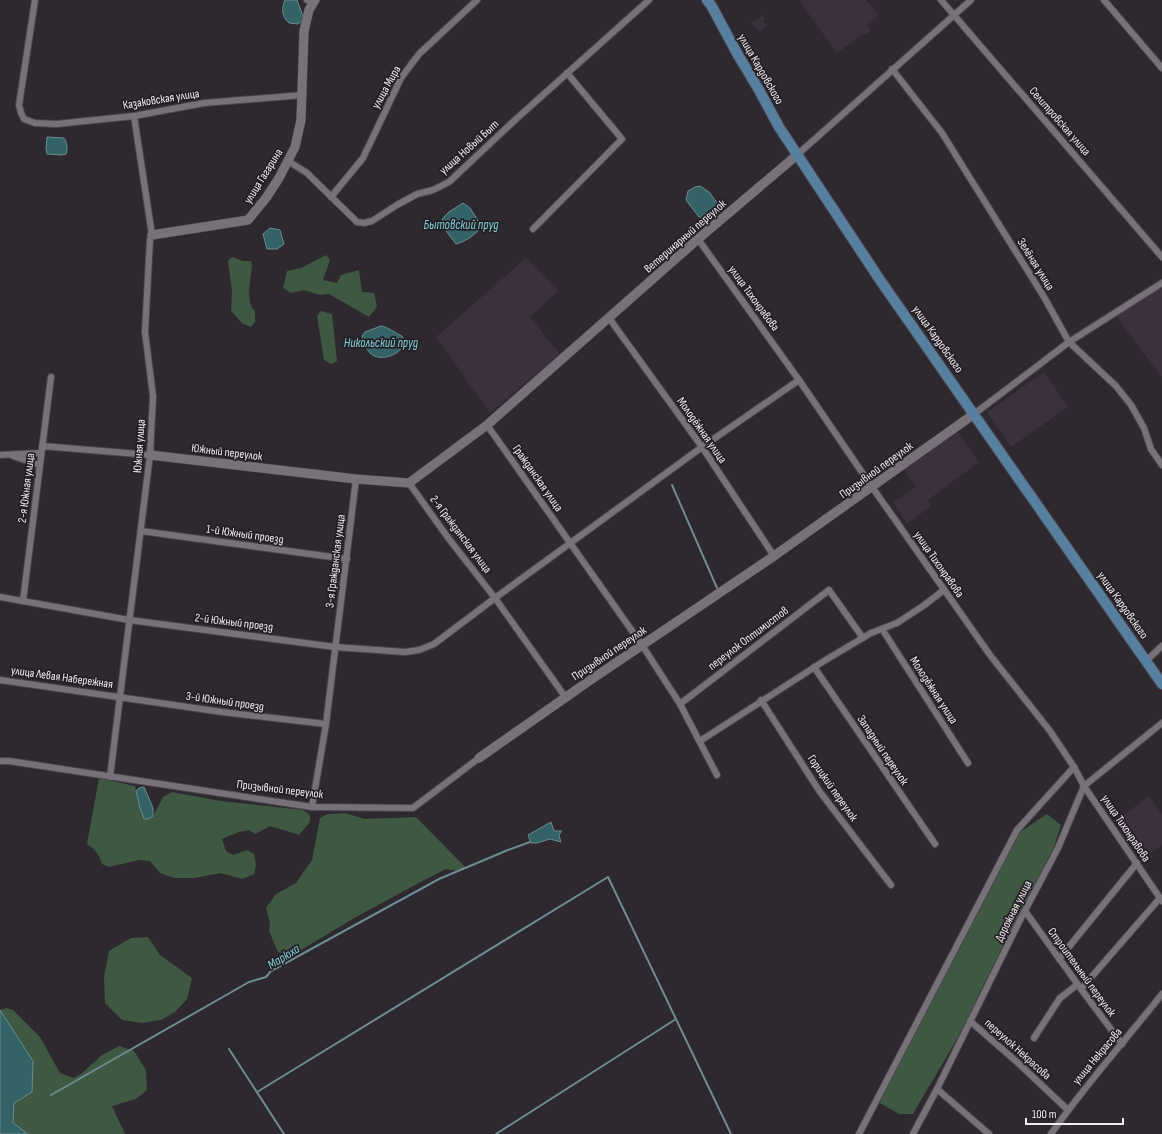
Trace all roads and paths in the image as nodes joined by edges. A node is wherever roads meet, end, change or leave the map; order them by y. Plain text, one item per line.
1 (35, 0) edge
2 (477, 0) edge
3 (649, 0) edge
4 (707, 0) edge
5 (941, 0) edge
6 (971, 0) edge
7 (1104, 0) edge
8 (311, 1) edge
9 (953, 15) junction
10 (1162, 68) edge
11 (892, 69) junction
12 (567, 73) junction
13 (303, 95) junction
14 (134, 116) junction
15 (797, 155) junction
16 (288, 161) junction
17 (331, 197) junction
18 (533, 229) dead end
19 (152, 235) junction
20 (698, 239) junction
21 (1162, 257) edge
22 (1162, 283) edge
23 (609, 318) junction
24 (1069, 342) junction
25 (51, 377) dead end
26 (799, 380) junction
27 (974, 414) junction
28 (487, 425) junction
29 (702, 447) junction
30 (42, 449) junction
31 (10, 454) junction
32 (0, 455) edge
33 (150, 455) junction
34 (40, 465) junction
35 (1162, 465) edge
36 (356, 479) junction
37 (409, 483) junction
38 (872, 487) junction
39 (141, 531) junction
40 (571, 544) junction
41 (774, 556) junction
42 (347, 559) junction
43 (944, 590) junction
44 (0, 597) edge
45 (495, 598) junction
46 (23, 601) junction
47 (130, 620) junction
48 (882, 629) junction
49 (863, 638) junction
50 (642, 645) junction
51 (335, 646) junction
52 (1162, 646) edge
53 (1146, 661) junction
54 (814, 667) junction
55 (0, 680) edge
56 (1162, 684) edge
57 (121, 697) junction
58 (566, 698) junction
59 (761, 700) junction
60 (680, 704) junction
61 (1162, 723) edge
62 (326, 724) junction
63 (700, 741) junction
64 (479, 758) joint
65 (0, 761) edge
66 (968, 763) dead end
67 (1074, 767) junction
68 (717, 775) dead end
69 (110, 777) junction
70 (1084, 786) junction
71 (312, 807) junction
72 (935, 844) dead end
73 (1137, 862) junction
74 (891, 885) dead end
75 (1161, 899) edge
76 (1025, 911) junction
77 (1059, 959) junction
78 (1079, 987) junction
79 (1162, 994) edge
80 (970, 1021) junction
81 (1034, 1038) dead end
82 (1122, 1044) junction
83 (937, 1089) junction
84 (1068, 1110) junction
85 (859, 1134) edge
86 (912, 1134) edge
87 (989, 1134) edge
88 (1051, 1134) edge

1 - 14 street, Казаковская улица
2 - 17 street, улица Мира
3 - 12 street, улица Новый Быт
4 - 15 main road, улица Кардовского
5 - 9 street, Селитровская улица
6 - 9 street, Ветеринарный переулок
7 - 10 street
8 - 13 street, улица Гагарина
9 - 11 street, Ветеринарный переулок
9 - 21 street, Селитровская улица
11 - 15 street, Ветеринарный переулок
11 - 24 street, Зелёная улица
12 - 17 street, улица Новый Быт
12 - 18 street
13 - 14 street, Казаковская улица
13 - 16 street, улица Гагарина
14 - 19 street, Южная улица
15 - 20 street, Ветеринарный переулок
15 - 27 main road, улица Кардовского
16 - 17 street, улица Новый Быт
16 - 19 street, улица Гагарина
19 - 33 street, Южная улица
20 - 23 street, Ветеринарный переулок
20 - 26 street, улица Тихонравова
22 - 24 street, Призывной переулок
23 - 28 street, Ветеринарный переулок
23 - 29 street, Молодёжная улица
24 - 27 street, Призывной переулок
24 - 35 street, Зелёная улица
25 - 30 street, 2-я Южная улица
26 - 29 street
26 - 38 street, улица Тихонравова
27 - 38 street, Призывной переулок
27 - 53 main road, улица Кардовского
28 - 37 street, Ветеринарный переулок
28 - 40 street, Гражданская улица
29 - 40 street
29 - 41 street, Молодёжная улица
30 - 31 street, Южный переулок
30 - 33 street, Южный переулок
30 - 34 street, 2-я Южная улица
31 - 32 street, Южный переулок
31 - 34 street
33 - 36 street, Южный переулок
33 - 39 street, Южная улица
34 - 46 street, 2-я Южная улица
36 - 37 street, Южный переулок
36 - 42 street, 3-я Гражданская улица
37 - 45 street, 2-я Гражданская улица
38 - 41 street, Призывной переулок
38 - 43 street, улица Тихонравова
39 - 42 street, 1-й Южный проезд
39 - 47 street, Южная улица
40 - 45 street
40 - 50 street, Гражданская улица
41 - 50 street, Призывной переулок
42 - 51 street, 3-я Гражданская улица
43 - 48 street
43 - 67 street, улица Тихонравова
44 - 46 street, 2-й Южный проезд
45 - 51 street
45 - 58 street, 2-я Гражданская улица
46 - 47 street, 2-й Южный проезд
47 - 51 street, 2-й Южный проезд
47 - 57 street, Южная улица
48 - 49 street
48 - 66 street, Молодёжная улица
49 - 54 street
49 - 60 street, переулок Оптимистов
50 - 58 street, Призывной переулок
50 - 60 street, Гражданская улица
51 - 62 street, 3-я Гражданская улица
52 - 53 street
53 - 56 main road, улица Кардовского
54 - 59 street
54 - 72 street, Западный переулок
55 - 57 street, улица Левая Набережная
57 - 62 street, 3-й Южный проезд
57 - 69 street, Южная улица
58 - 64 street, Призывной переулок
59 - 63 street
59 - 74 street, Горицкий переулок
60 - 63 street, Гражданская улица
61 - 70 street, Дорожная улица
62 - 71 street, 3-я Гражданская улица
63 - 68 street, Гражданская улица
64 - 71 street, Призывной переулок
65 - 69 street, Призывной переулок
67 - 70 street, улица Тихонравова
67 - 85 street
69 - 71 street, Призывной переулок
70 - 73 street, улица Тихонравова
70 - 76 street, Дорожная улица
73 - 75 street, улица Тихонравова
73 - 77 street
75 - 78 street
76 - 77 street, Строительный переулок
76 - 80 street, Дорожная улица
77 - 78 street, Строительный переулок
78 - 81 street
78 - 82 street, Строительный переулок
79 - 82 street, улица Некрасова
80 - 83 street, Дорожная улица
80 - 84 street, переулок Некрасова
82 - 84 street, улица Некрасова
83 - 86 street, Дорожная улица
83 - 87 street
84 - 88 street, улица Некрасова

